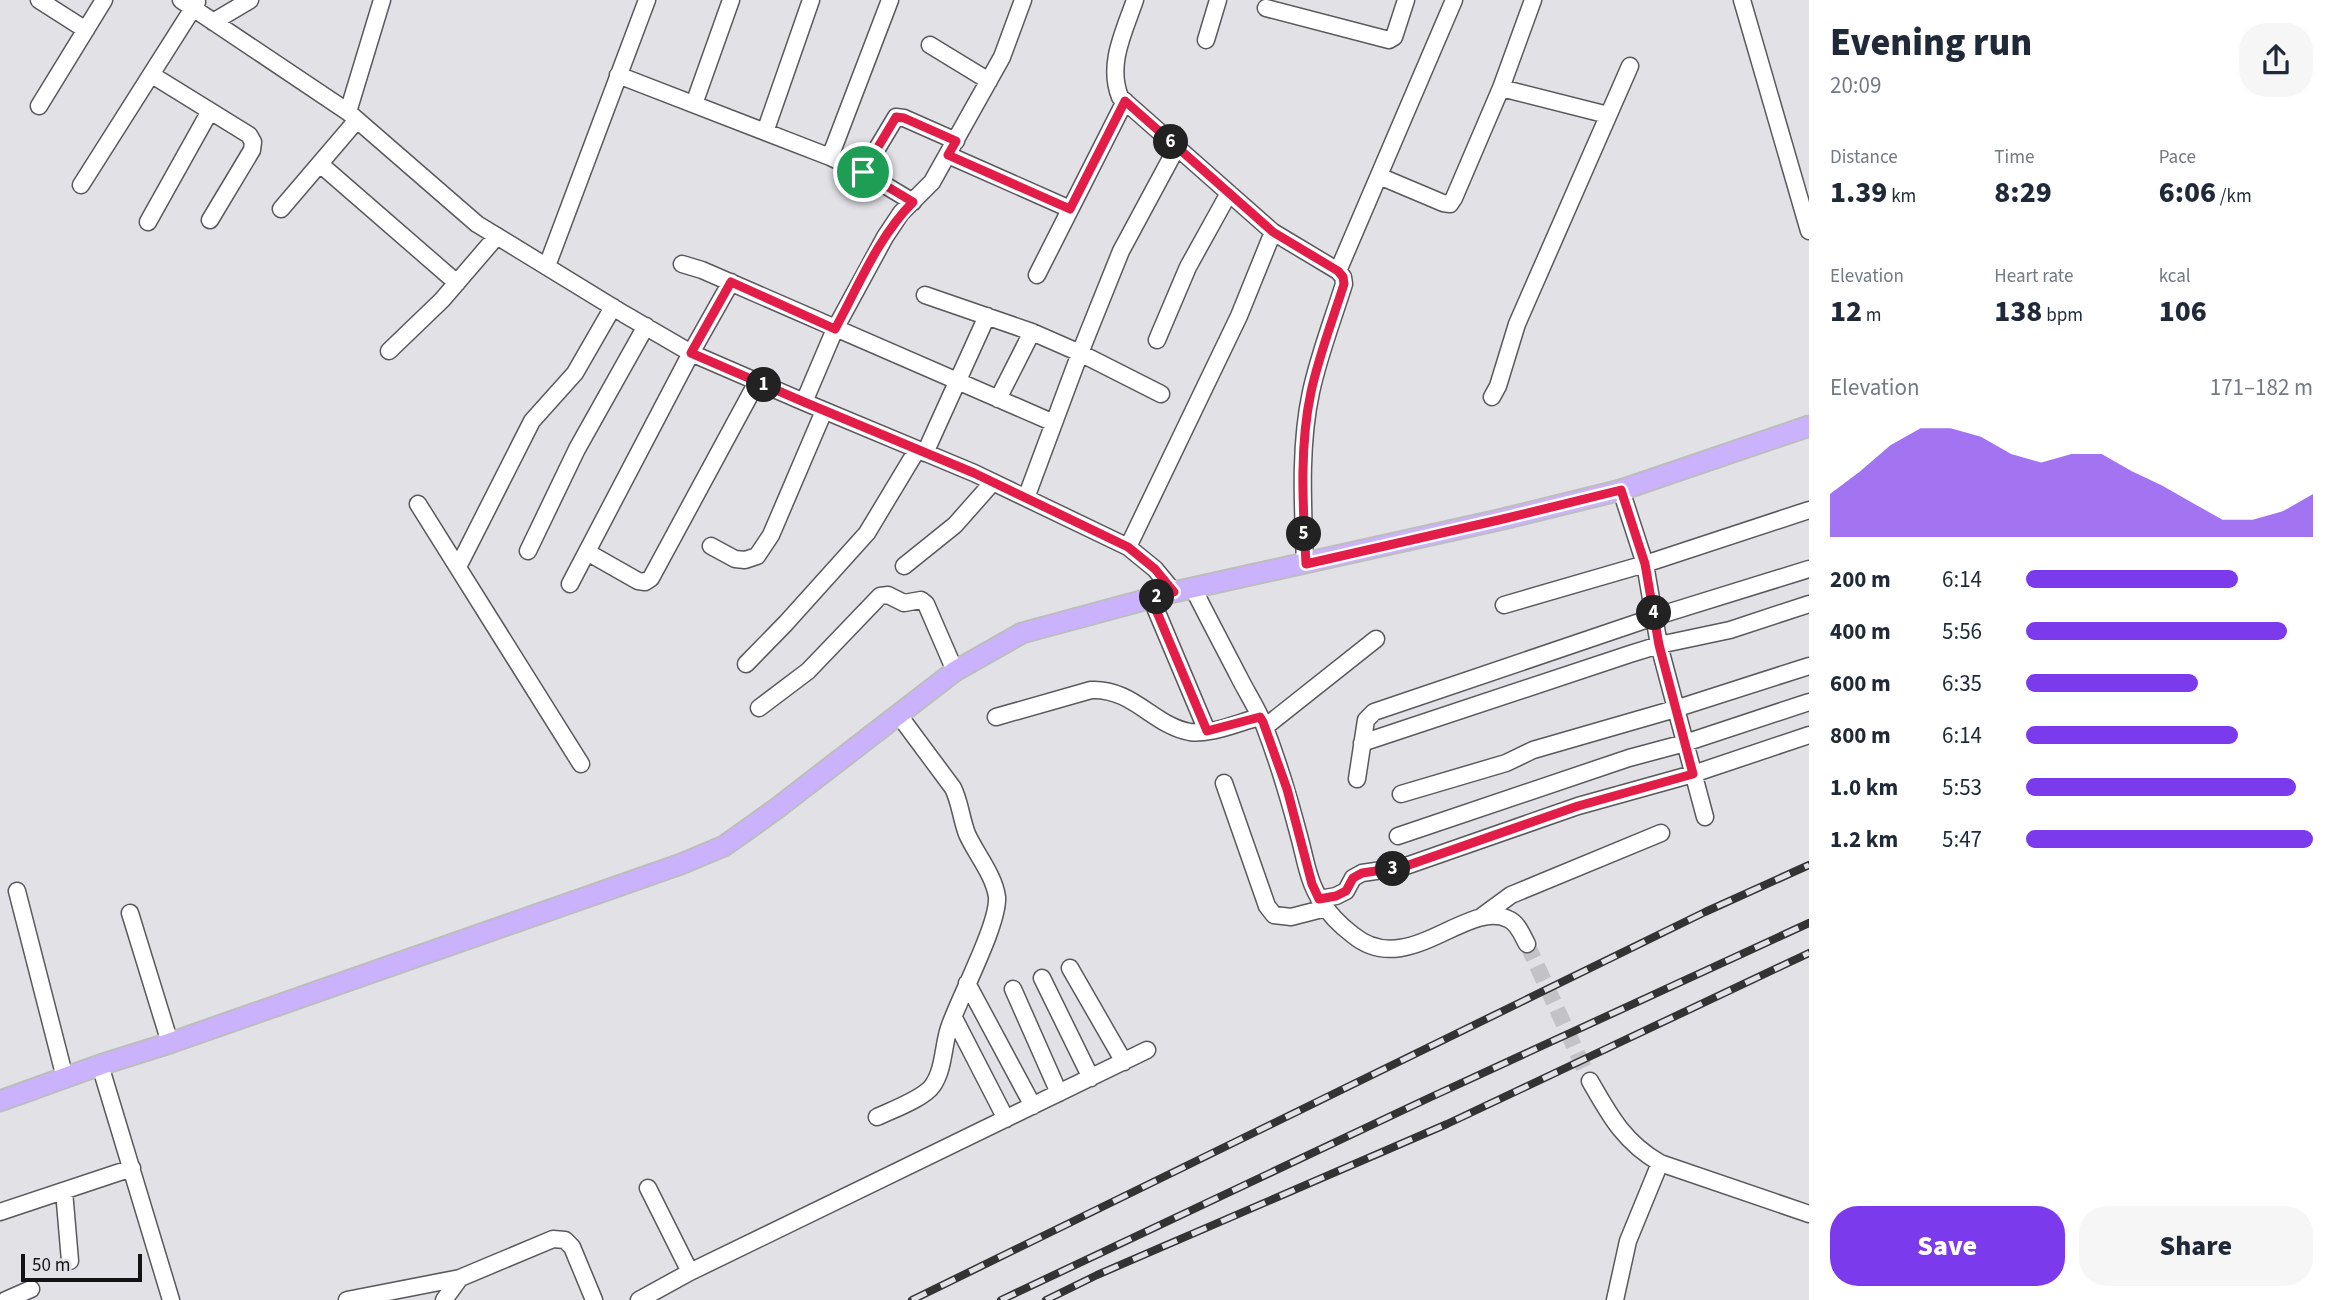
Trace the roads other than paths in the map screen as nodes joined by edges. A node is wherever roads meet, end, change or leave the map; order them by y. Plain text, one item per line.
1 (39, 0) edge
2 (104, 0) edge
3 (250, 0) edge
4 (382, 0) edge
5 (647, 0) edge
6 (731, 0) edge
7 (811, 0) edge
8 (890, 0) edge
9 (1023, 0) edge
10 (1135, 0) edge
11 (1219, 0) edge
12 (1406, 0) edge
13 (1454, 0) edge
14 (1533, 0) edge
15 (1742, 0) edge
16 (191, 3) edge
17 (1266, 8) dead end
18 (213, 22) junction
19 (86, 30) junction
20 (1206, 40) dead end
21 (930, 45) dead end
22 (1630, 66) dead end
23 (152, 75) junction
24 (618, 75) junction
25 (989, 81) junction
26 (1501, 88) junction
27 (1125, 101) junction
28 (694, 104) junction
29 (39, 106) dead end
30 (210, 111) junction
31 (1608, 115) junction
32 (353, 116) junction
33 (765, 132) junction
34 (1177, 147) junction
35 (952, 148) junction
36 (830, 157) junction
37 (320, 164) junction
38 (863, 172) junction
39 (1378, 176) junction
40 (81, 185) dead end
41 (1229, 194) junction
42 (913, 202) junction
43 (281, 209) dead end
44 (1070, 209) junction
45 (211, 220) dead end
46 (148, 222) dead end
47 (1809, 231) edge
48 (1273, 232) junction
49 (497, 236) junction
50 (682, 264) dead end
51 (547, 266) junction
52 (1338, 271) junction
53 (1037, 275) dead end
54 (731, 282) junction
55 (457, 283) junction
56 (925, 295) dead end
57 (613, 307) junction
58 (988, 316) junction
59 (646, 326) junction
60 (835, 329) junction
61 (1032, 332) junction
62 (1157, 340) dead end
63 (388, 351) dead end
64 (691, 353) junction
65 (1080, 353) junction
66 (958, 381) junction
67 (757, 382) junction
68 (1161, 394) dead end
69 (1492, 397) dead end
70 (999, 399) junction
71 (804, 402) junction
72 (824, 411) junction
73 (1054, 423) junction
74 (1809, 426) edge
75 (921, 452) junction
76 (993, 482) junction
77 (1621, 490) junction
78 (1027, 498) junction
79 (418, 504) dead end
80 (1809, 509) edge
81 (711, 546) dead end
82 (1128, 547) junction
83 (528, 551) dead end
84 (587, 552) junction
85 (1306, 564) junction
86 (1645, 564) junction
87 (904, 566) dead end
88 (457, 567) junction
89 (1809, 569) edge
90 (570, 584) dead end
91 (1183, 590) junction
92 (1151, 598) junction
93 (1809, 604) edge
94 (1504, 605) dead end
95 (1654, 617) junction
96 (1376, 639) dead end
97 (1659, 645) junction
98 (746, 664) dead end
99 (1809, 666) edge
100 (955, 671) junction
101 (1809, 702) edge
102 (759, 708) dead end
103 (1675, 709) junction
104 (898, 714) junction
105 (996, 717) dead end
106 (1262, 722) junction
107 (1207, 731) junction
108 (1809, 735) edge
109 (1362, 743) junction
110 (1685, 743) junction
111 (581, 764) dead end
112 (1693, 774) junction
113 (1357, 779) dead end
114 (1224, 783) dead end
115 (1401, 794) dead end
116 (1705, 817) dead end
117 (1661, 833) dead end
118 (1398, 836) dead end
119 (17, 891) dead end
120 (1326, 908) junction
121 (130, 914) dead end
122 (1481, 917) junction
123 (1527, 944) tunnel mouth
124 (1070, 968) dead end
125 (1042, 978) dead end
126 (967, 983) junction
127 (1013, 989) dead end
128 (954, 1018) junction
129 (170, 1043) junction
130 (1147, 1050) dead end
131 (1124, 1062) junction
132 (100, 1065) junction
133 (1091, 1077) junction
134 (65, 1078) junction
135 (1590, 1081) tunnel mouth
136 (1059, 1093) junction
137 (0, 1101) edge
138 (1033, 1106) junction
139 (877, 1117) dead end
140 (1006, 1119) junction
141 (1660, 1163) junction
142 (132, 1168) junction
143 (648, 1188) dead end
144 (64, 1191) junction
145 (0, 1212) edge
146 (1809, 1214) edge
147 (70, 1261) dead end
148 (691, 1272) junction
149 (460, 1278) junction
150 (30, 1289) dead end
151 (6, 1300) edge
152 (171, 1300) edge
153 (347, 1300) edge
154 (444, 1300) edge
155 (594, 1300) edge
156 (639, 1300) edge
157 (1615, 1300) edge

1 - 19 street
2 - 19 street
3 - 18 street
4 - 32 street
5 - 24 street
6 - 28 street
7 - 33 street
8 - 36 street
9 - 25 street
10 - 27 street
11 - 20 street
12 - 17 street
13 - 39 street
14 - 26 street
15 - 47 street
16 - 18 street
16 - 23 street
18 - 32 street
19 - 29 street
21 - 25 street
22 - 31 street
23 - 30 street
23 - 40 street
24 - 28 street
24 - 51 street
25 - 35 street
26 - 31 street
26 - 39 street
27 - 34 street
27 - 44 street
28 - 33 street
30 - 45 street
30 - 46 street
31 - 69 street
32 - 37 street
32 - 49 street
33 - 36 street
34 - 41 street
34 - 65 street
35 - 38 street
35 - 42 street
35 - 44 street
36 - 38 street
37 - 43 street
37 - 55 street
38 - 42 street
39 - 52 street
41 - 48 street
41 - 62 street
42 - 60 street
44 - 53 street
48 - 52 street
48 - 82 street
49 - 51 street
49 - 55 street
50 - 54 street
51 - 57 street
52 - 85 street
54 - 60 street
54 - 64 street
55 - 63 street
56 - 58 street
57 - 59 street
57 - 88 street
58 - 61 street
58 - 66 street
59 - 64 street
59 - 83 street
60 - 66 street
60 - 71 street
61 - 65 street
61 - 70 street
64 - 67 street
64 - 84 street
65 - 68 street
65 - 73 street
66 - 70 street
66 - 75 street
67 - 71 street
67 - 84 street
70 - 73 street
71 - 72 street
72 - 75 street
72 - 81 street
73 - 78 street
74 - 77 main road
75 - 76 street
75 - 98 street
76 - 78 street
76 - 87 street
77 - 85 main road
77 - 86 street
78 - 82 street
79 - 88 street
80 - 86 street
82 - 91 street
84 - 90 street
85 - 91 main road
86 - 94 street
86 - 95 street
88 - 111 street
89 - 95 street
91 - 92 main road
91 - 106 street
92 - 100 main road
92 - 107 street
93 - 97 street
95 - 97 street
95 - 109 street
96 - 106 street
97 - 103 street
97 - 109 street
99 - 103 street
100 - 102 street
100 - 104 main road
101 - 110 street
103 - 110 street
103 - 115 street
104 - 126 street
104 - 129 main road
105 - 107 street
106 - 107 street
106 - 120 street
108 - 112 street
109 - 113 street
110 - 112 street
110 - 118 street
112 - 116 street
112 - 120 street
114 - 120 street
117 - 122 street
119 - 134 street
120 - 122 street
121 - 129 street
122 - 123 street
124 - 131 street
125 - 133 street
126 - 128 street
126 - 138 street
127 - 136 street
128 - 139 street
128 - 140 street
129 - 132 main road
130 - 131 street
131 - 133 street
132 - 134 main road
132 - 142 street
133 - 136 street
134 - 137 main road
135 - 141 street
136 - 138 street
138 - 140 street
140 - 148 street
141 - 146 street
141 - 157 street
142 - 144 street
142 - 152 street
143 - 148 street
144 - 145 street
144 - 147 street
148 - 156 street
149 - 153 street
149 - 154 street
149 - 155 street
150 - 151 street

